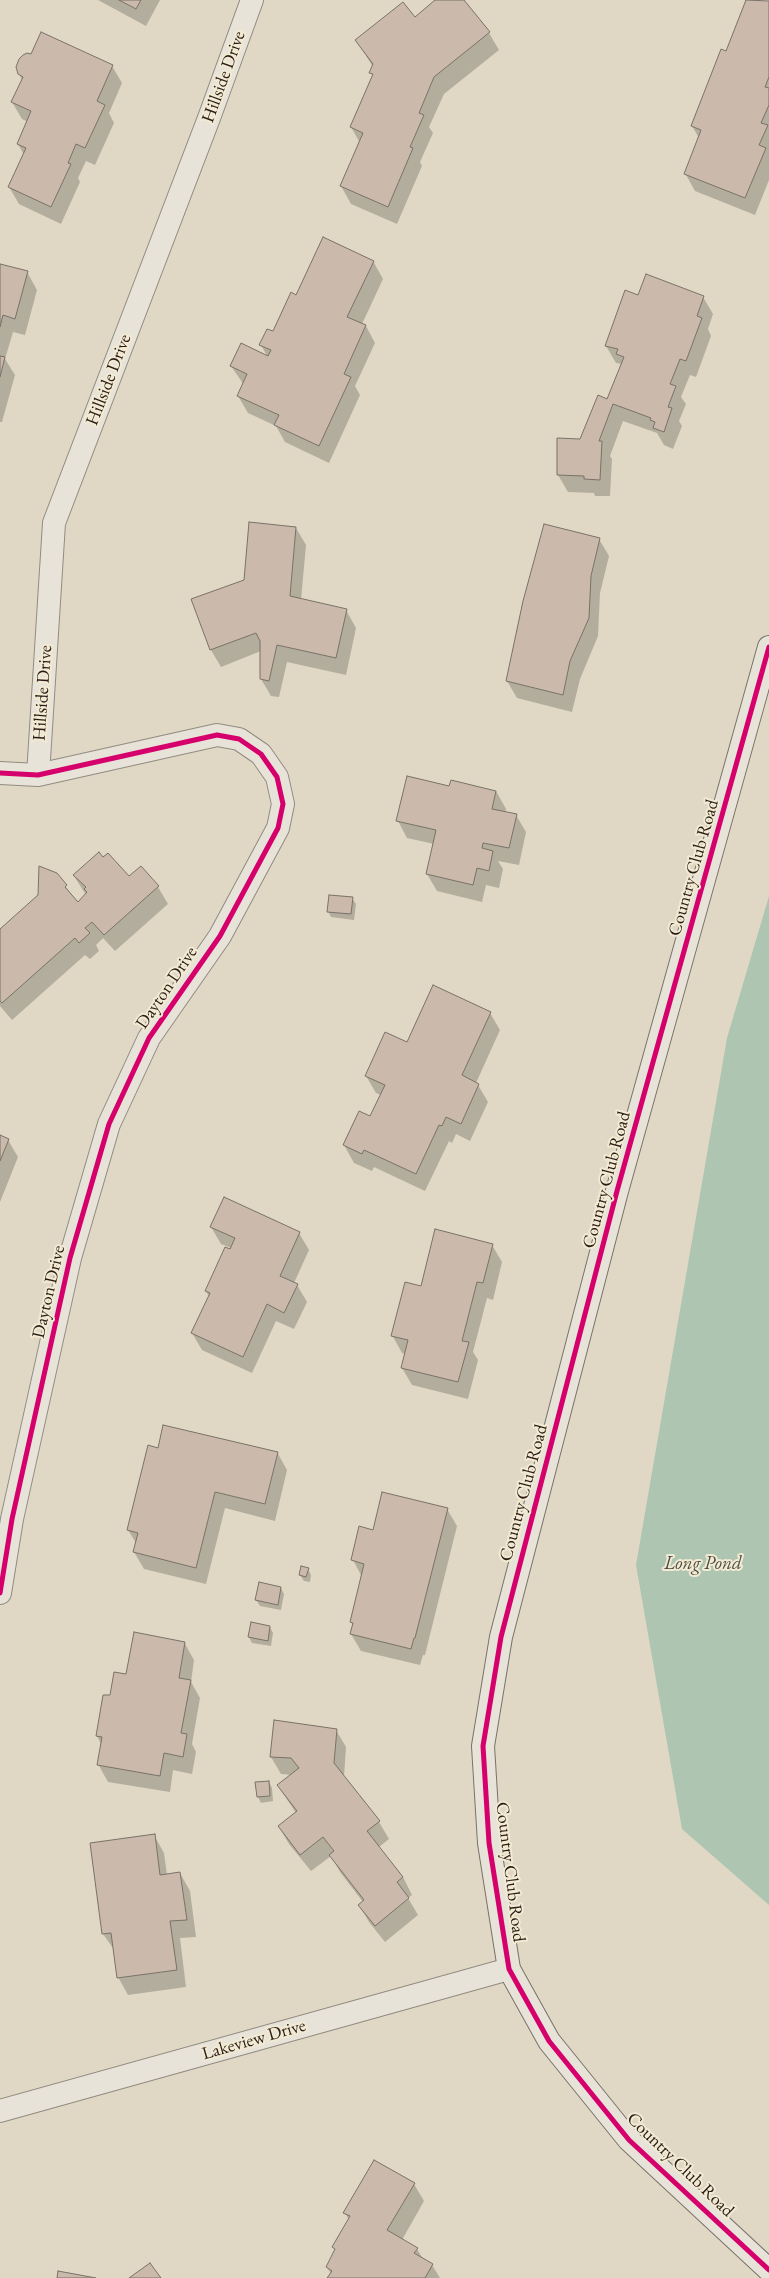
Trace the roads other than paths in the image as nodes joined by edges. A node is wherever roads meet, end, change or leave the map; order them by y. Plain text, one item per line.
1 (252, 0) edge
2 (769, 647) edge
3 (0, 773) edge
4 (38, 774) junction
5 (0, 1593) edge
6 (509, 1969) junction
7 (0, 2107) edge
8 (769, 2270) edge

1 - 4 street, Hillside Drive
2 - 6 street, Country Club Road
3 - 4 street, Dayton Drive
4 - 5 street, Dayton Drive
6 - 7 street, Lakeview Drive
6 - 8 street, Country Club Road

